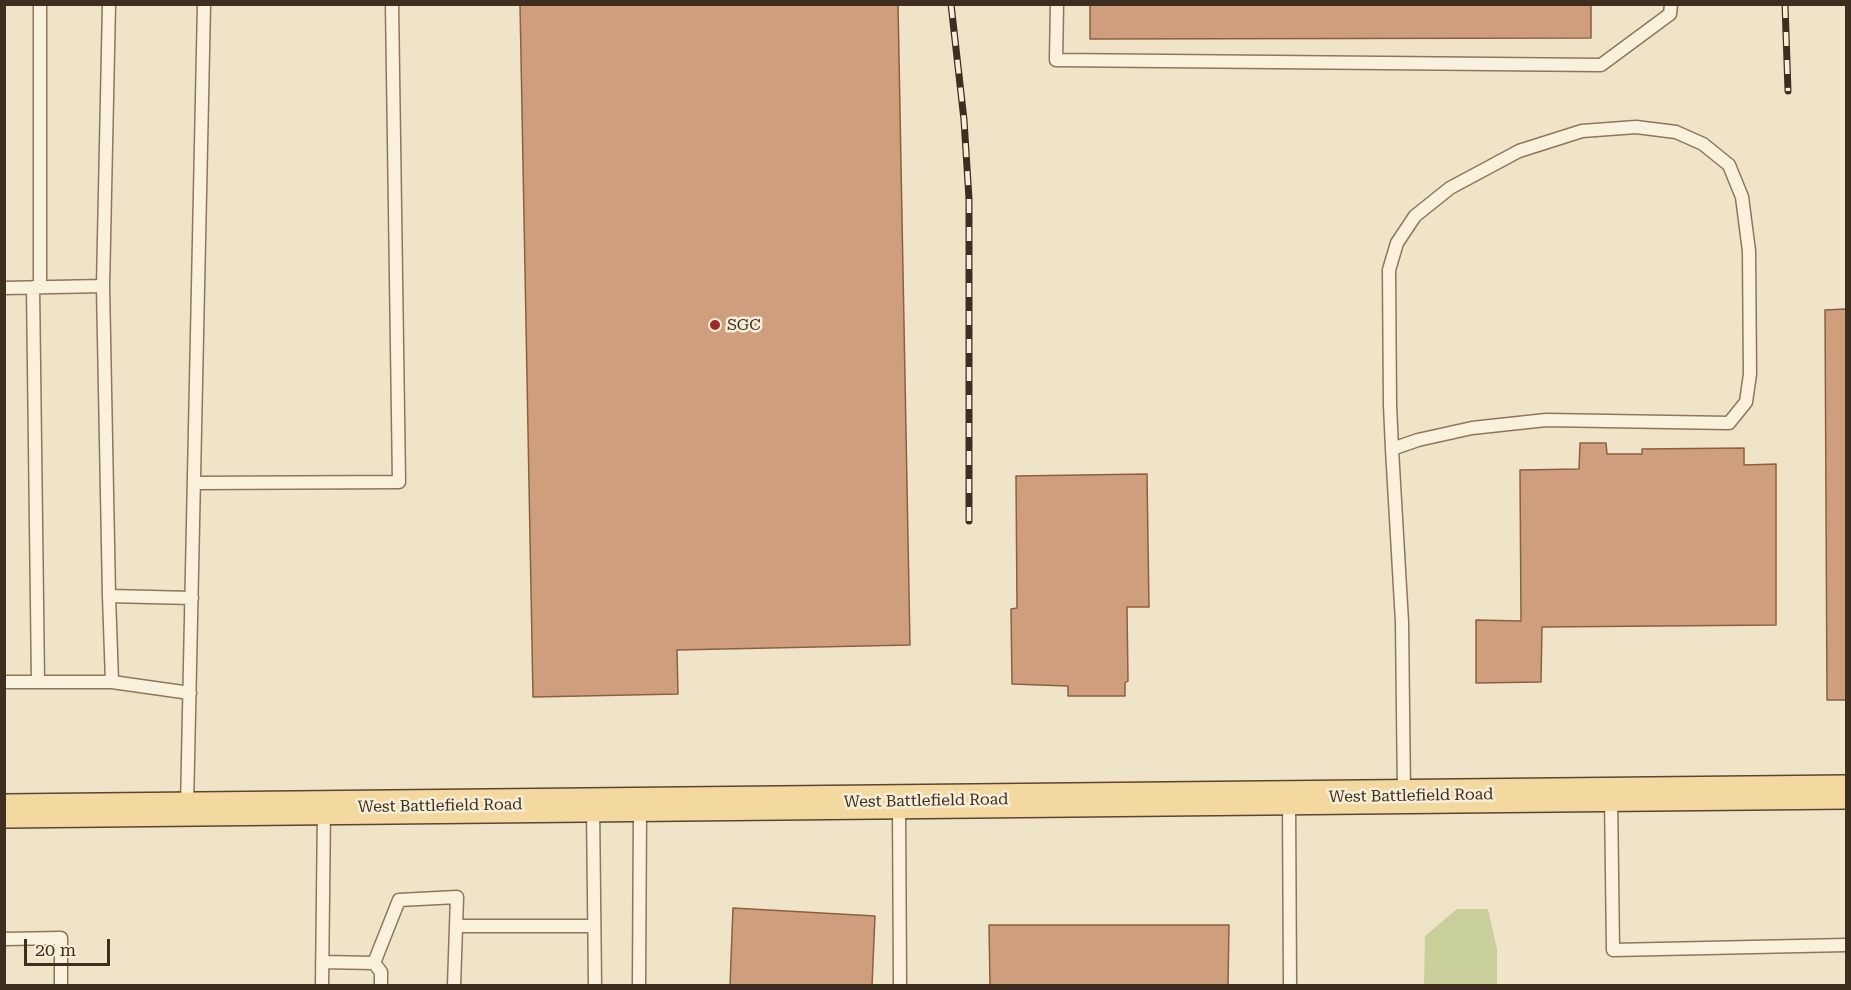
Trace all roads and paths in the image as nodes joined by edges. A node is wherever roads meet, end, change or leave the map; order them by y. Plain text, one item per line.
1 (40, 4) edge
2 (109, 4) edge
3 (204, 4) edge
4 (392, 4) edge
5 (1057, 4) edge
6 (1671, 4) edge
7 (103, 286) junction
8 (36, 287) junction
9 (4, 288) edge
10 (1392, 449) junction
11 (194, 483) junction
12 (109, 596) junction
13 (192, 598) junction
14 (4, 682) edge
15 (38, 682) junction
16 (112, 682) junction
17 (190, 693) junction
18 (1846, 792) edge
19 (1611, 794) junction
20 (1404, 796) junction
21 (1289, 798) junction
22 (899, 801) junction
23 (593, 804) junction
24 (640, 804) junction
25 (324, 807) junction
26 (188, 809) junction
27 (4, 811) edge
28 (456, 926) junction
29 (594, 932) junction
30 (4, 939) edge
31 (1846, 945) edge
32 (322, 962) junction
33 (374, 963) junction
34 (62, 986) edge
35 (322, 986) edge
36 (381, 986) edge
37 (454, 986) edge
38 (595, 986) edge
39 (639, 986) edge
40 (900, 986) edge
41 (1290, 986) edge

1 - 8 lane
2 - 7 lane
3 - 11 lane
4 - 11 lane
5 - 6 lane
7 - 8 lane
7 - 12 lane
8 - 9 lane
8 - 15 lane
10 - 10 lane
10 - 20 lane
11 - 13 lane
12 - 13 lane
12 - 16 lane
13 - 17 lane
14 - 15 lane
15 - 16 lane
16 - 17 lane
17 - 26 lane
18 - 19 main road, West Battlefield Road
19 - 20 main road, West Battlefield Road
19 - 31 lane
20 - 21 main road, West Battlefield Road
21 - 22 main road, West Battlefield Road
21 - 41 lane
22 - 24 main road, West Battlefield Road
22 - 40 lane
23 - 24 main road, West Battlefield Road
23 - 25 main road, West Battlefield Road
23 - 29 lane
24 - 39 lane
25 - 26 main road, West Battlefield Road
25 - 32 lane
26 - 27 main road, West Battlefield Road
28 - 29 lane
28 - 33 lane
28 - 37 lane
29 - 38 lane
30 - 34 lane
32 - 33 lane
32 - 35 lane
33 - 36 lane

